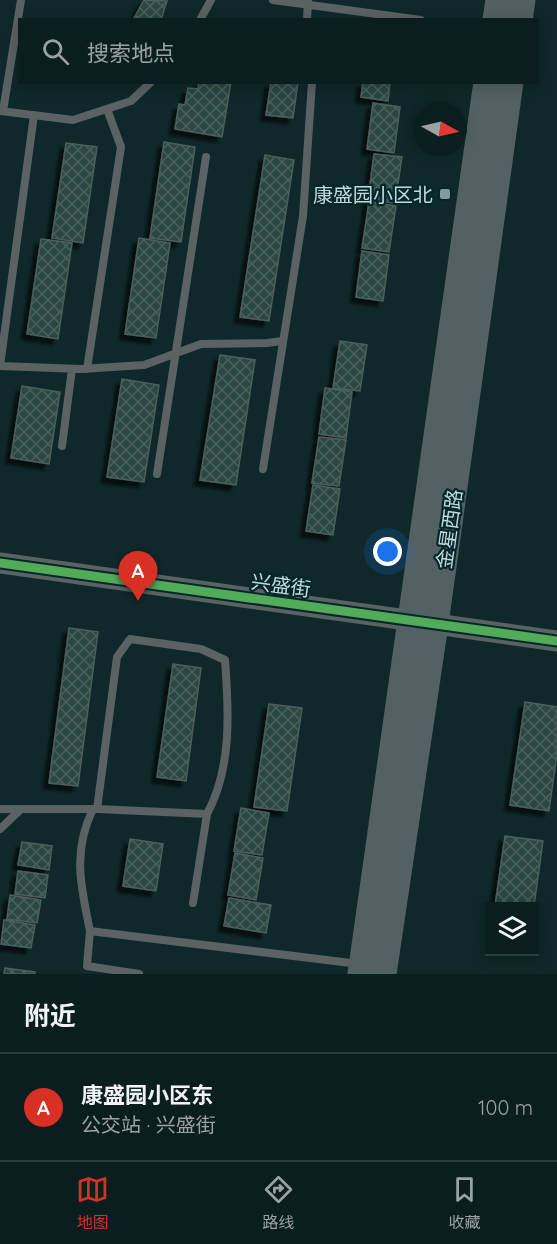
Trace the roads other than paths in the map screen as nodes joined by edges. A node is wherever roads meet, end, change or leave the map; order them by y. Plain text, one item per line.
1 (21, 0) edge
2 (211, 0) edge
3 (273, 0) edge
4 (499, 0) edge
5 (522, 0) edge
6 (307, 2) edge
7 (201, 18) edge
8 (307, 18) edge
9 (408, 18) edge
10 (496, 18) edge
11 (519, 18) edge
12 (149, 84) edge
13 (312, 84) edge
14 (487, 84) edge
15 (510, 84) edge
16 (107, 109) junction
17 (1, 111) edge
18 (34, 115) junction
19 (206, 157) dead end
20 (282, 341) junction
21 (177, 353) junction
22 (0, 366) edge
23 (72, 369) junction
24 (87, 369) junction
25 (62, 446) dead end
26 (263, 469) dead end
27 (157, 474) dead end
28 (0, 563) edge
29 (409, 620) junction
30 (435, 624) junction
31 (557, 641) edge
32 (0, 809) edge
33 (95, 809) junction
34 (20, 810) junction
35 (207, 814) junction
36 (0, 830) edge
37 (193, 903) dead end
38 (90, 931) junction
39 (86, 970) edge
40 (369, 971) edge
41 (140, 974) edge

1 - 17 lane
2 - 7 lane
3 - 6 lane
4 - 10 main road
5 - 11 main road
6 - 8 lane
6 - 9 lane
12 - 16 lane
13 - 20 lane
14 - 29 main road, 金星西路
15 - 30 main road, 金星西路
16 - 18 lane
16 - 24 lane
17 - 18 lane
18 - 22 lane
19 - 21 lane
20 - 21 lane
20 - 26 lane
21 - 24 lane
21 - 27 lane
22 - 23 lane
23 - 24 lane
23 - 25 lane
28 - 29 street, 兴盛街
29 - 30 street, 兴盛街
29 - 40 main road, 金星西路
30 - 31 street, 兴盛街
30 - 40 main road, 金星西路
32 - 34 lane
33 - 34 lane
33 - 35 lane
33 - 35 lane
33 - 38 lane
34 - 36 lane
35 - 37 lane
38 - 39 lane
38 - 40 lane
39 - 41 lane

